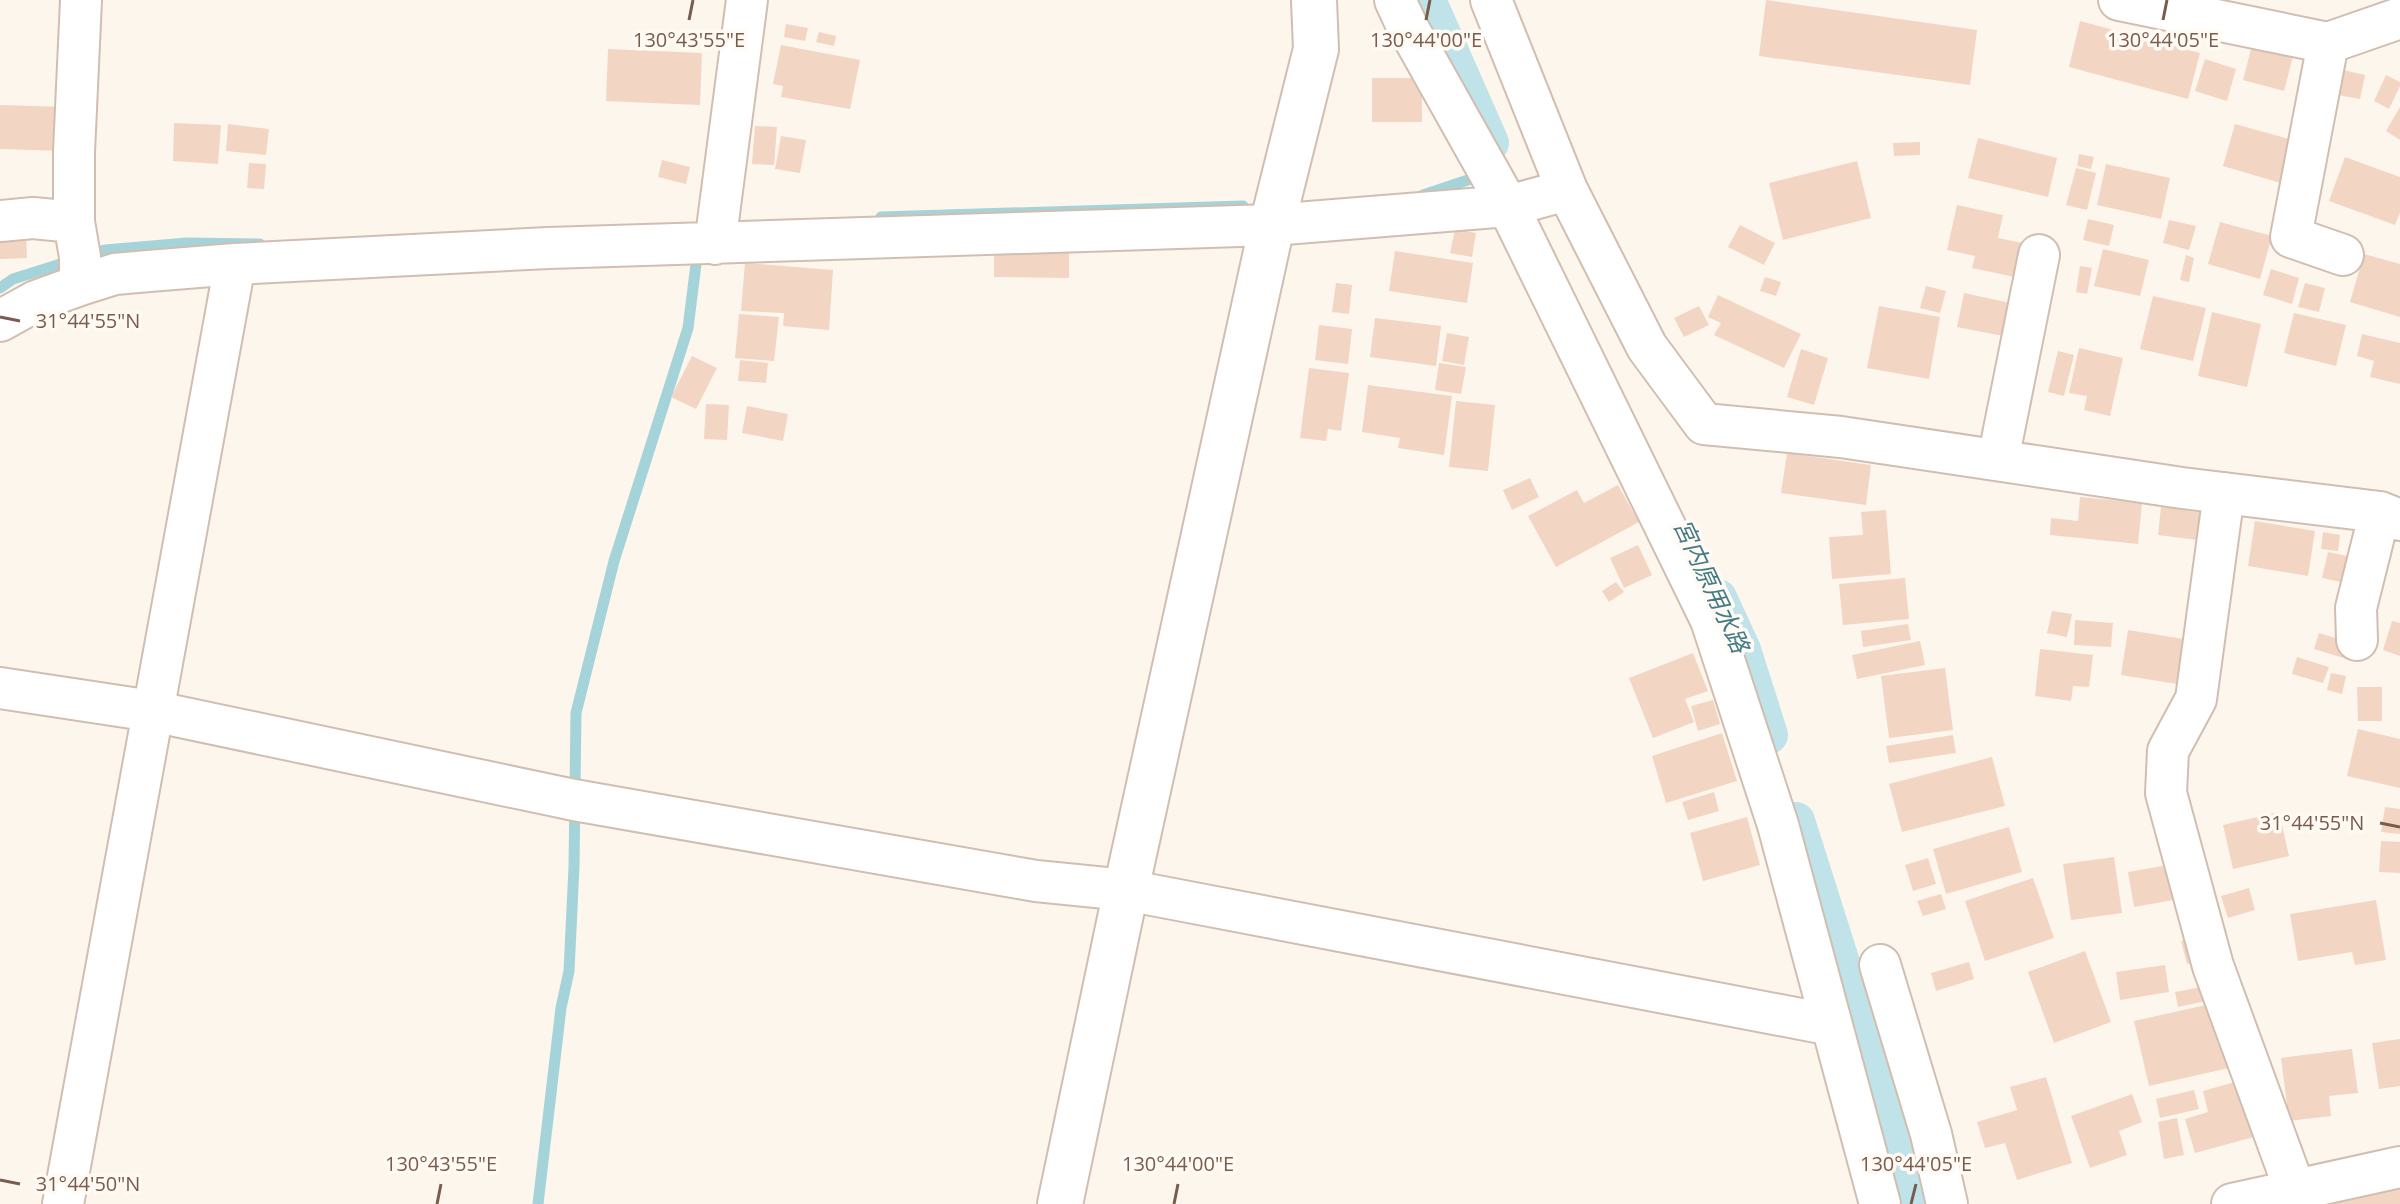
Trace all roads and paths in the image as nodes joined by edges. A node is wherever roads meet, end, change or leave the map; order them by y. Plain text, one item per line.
1 (81, 0) edge
2 (747, 0) edge
3 (1314, 0) edge
4 (1395, 0) edge
5 (1491, 0) edge
6 (2119, 0) edge
7 (2400, 18) edge
8 (2328, 43) junction
9 (1565, 191) junction
10 (1505, 201) junction
11 (0, 221) edge
12 (74, 222) junction
13 (1272, 225) junction
14 (704, 244) junction
15 (2039, 255) dead end
16 (2343, 255) dead end
17 (235, 264) junction
18 (80, 285) junction
19 (0, 321) edge
20 (1998, 460) junction
21 (2224, 493) junction
22 (2390, 516) edge
23 (2357, 640) dead end
24 (0, 688) edge
25 (152, 711) junction
26 (1126, 890) junction
27 (1880, 965) dead end
28 (1832, 1025) junction
29 (2400, 1167) edge
30 (2295, 1190) junction
31 (63, 1204) edge
32 (1060, 1204) edge
33 (1880, 1204) edge
34 (1947, 1204) edge
35 (2232, 1204) edge

1 - 12 street
2 - 14 street
3 - 13 street
4 - 10 street
5 - 9 street
6 - 8 street
7 - 8 street
8 - 16 street
9 - 10 street
9 - 20 street
10 - 13 street
10 - 28 street
11 - 12 street
12 - 18 street
13 - 14 street
13 - 26 street
14 - 17 street
15 - 20 street
17 - 18 street
17 - 25 street
18 - 19 street
20 - 21 street
21 - 22 street
21 - 30 street
22 - 23 street
24 - 25 street
25 - 26 street
25 - 31 street
26 - 28 street
26 - 32 street
27 - 34 street
28 - 33 street
29 - 30 street
30 - 35 street

